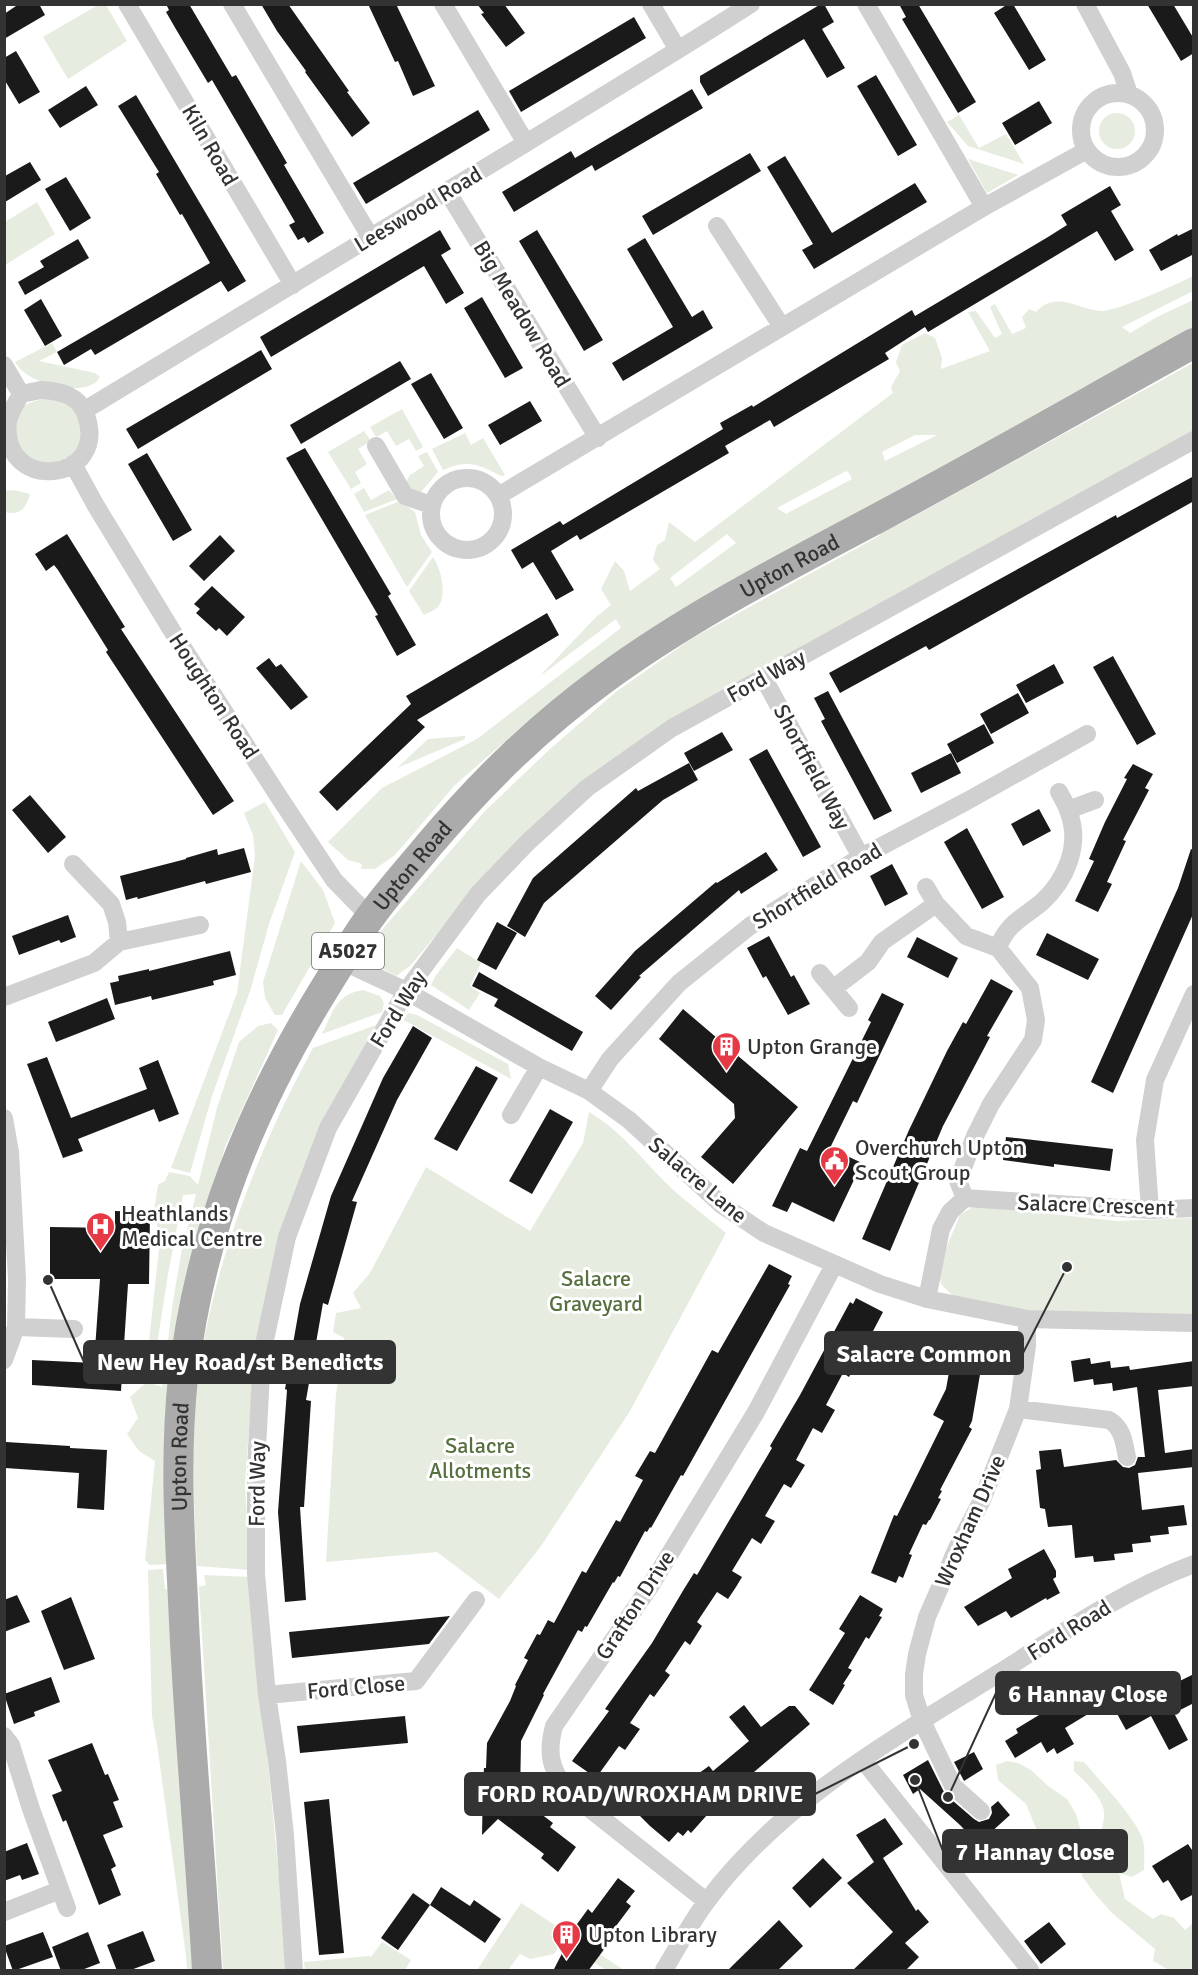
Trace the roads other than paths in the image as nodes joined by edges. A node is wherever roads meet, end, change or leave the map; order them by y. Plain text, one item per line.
1 (127, 4) edge
2 (232, 4) edge
3 (443, 4) edge
4 (651, 4) edge
5 (751, 4) edge
6 (866, 4) edge
7 (1085, 4) edge
8 (678, 51) junction
9 (1129, 94) junction
10 (526, 143) junction
11 (1087, 150) junction
12 (447, 191) junction
13 (984, 207) junction
14 (717, 226) dead end
15 (371, 238) junction
16 (293, 285) junction
17 (782, 327) junction
18 (1194, 343) edge
19 (4, 365) edge
20 (21, 394) junction
21 (85, 410) junction
22 (598, 438) junction
23 (1194, 440) edge
24 (376, 446) dead end
25 (9, 456) edge
26 (73, 464) junction
27 (498, 496) junction
28 (431, 505) junction
29 (763, 676) junction
30 (1087, 734) dead end
31 (1059, 792) dead end
32 (1095, 800) dead end
33 (1068, 810) junction
34 (861, 857) junction
35 (73, 864) dead end
36 (926, 887) dead end
37 (936, 904) junction
38 (370, 917) junction
39 (200, 925) dead end
40 (119, 942) junction
41 (998, 948) junction
42 (342, 961) junction
43 (820, 973) dead end
44 (834, 988) junction
45 (406, 991) junction
46 (1194, 994) edge
47 (4, 997) edge
48 (849, 1008) dead end
49 (539, 1067) junction
50 (589, 1091) junction
51 (511, 1114) dead end
52 (4, 1118) edge
53 (965, 1198) junction
54 (1194, 1208) edge
55 (1150, 1210) junction
56 (834, 1265) junction
57 (927, 1299) junction
58 (1027, 1319) junction
59 (1194, 1323) edge
60 (16, 1327) junction
61 (74, 1329) dead end
62 (4, 1360) edge
63 (1018, 1409) junction
64 (1127, 1457) dead end
65 (1194, 1564) edge
66 (476, 1600) dead end
67 (267, 1695) junction
68 (922, 1721) junction
69 (4, 1736) edge
70 (863, 1760) junction
71 (981, 1811) dead end
72 (60, 1890) junction
73 (706, 1901) junction
74 (67, 1908) dead end
75 (4, 1912) edge
76 (207, 1971) edge
77 (294, 1971) edge
78 (664, 1971) edge
79 (1030, 1971) edge

1 - 16 street, Kiln Road
2 - 15 street
3 - 10 street
4 - 8 street
5 - 8 street, Leeswood Road
6 - 13 street
7 - 9 street
8 - 10 street, Leeswood Road
9 - 11 street
9 - 11 street
10 - 12 street, Leeswood Road
11 - 13 street
12 - 15 street, Leeswood Road
12 - 22 street, Big Meadow Road
13 - 17 street
14 - 17 street
15 - 16 street, Leeswood Road
16 - 21 street, Leeswood Road
17 - 22 street
18 - 38 main road, Upton Road / A5027
19 - 20 street
20 - 21 street
20 - 25 street
21 - 26 street
22 - 27 street
23 - 29 street, Ford Way
24 - 28 street
25 - 26 street
26 - 38 street, Houghton Road
27 - 28 street
27 - 28 street
29 - 34 street, Shortfield Way
29 - 45 street, Ford Way
30 - 34 street, Shortfield Road
31 - 33 street
32 - 33 street
33 - 41 street
34 - 50 street, Shortfield Road
35 - 40 street
36 - 37 street
37 - 41 street
37 - 44 street
38 - 42 main road, Upton Road / A5027
39 - 40 street
40 - 47 street
41 - 53 street
42 - 45 street, Salacre Lane
42 - 76 main road, Upton Road / A5027
43 - 44 street
44 - 48 street
45 - 49 street, Salacre Lane
45 - 67 street, Ford Way
46 - 55 street
49 - 50 street, Salacre Lane
49 - 51 street
50 - 56 street, Salacre Lane
52 - 60 street
53 - 55 street, Salacre Crescent
53 - 57 street
54 - 55 street, Salacre Crescent
56 - 57 street, Salacre Lane
56 - 73 street, Grafton Drive
57 - 58 street, Salacre Lane
58 - 59 street, Salacre Lane
58 - 63 street, Wroxham Drive
60 - 61 street
60 - 62 street
63 - 64 street
63 - 68 street, Wroxham Drive
65 - 68 street, Ford Road
66 - 67 street, Ford Close
67 - 77 street, Ford Way
68 - 70 street, Ford Road
68 - 71 street, Wroxham Drive
69 - 72 street
70 - 73 street, Ford Road
70 - 79 street
72 - 74 street
72 - 75 street
73 - 78 street, Ford Road

